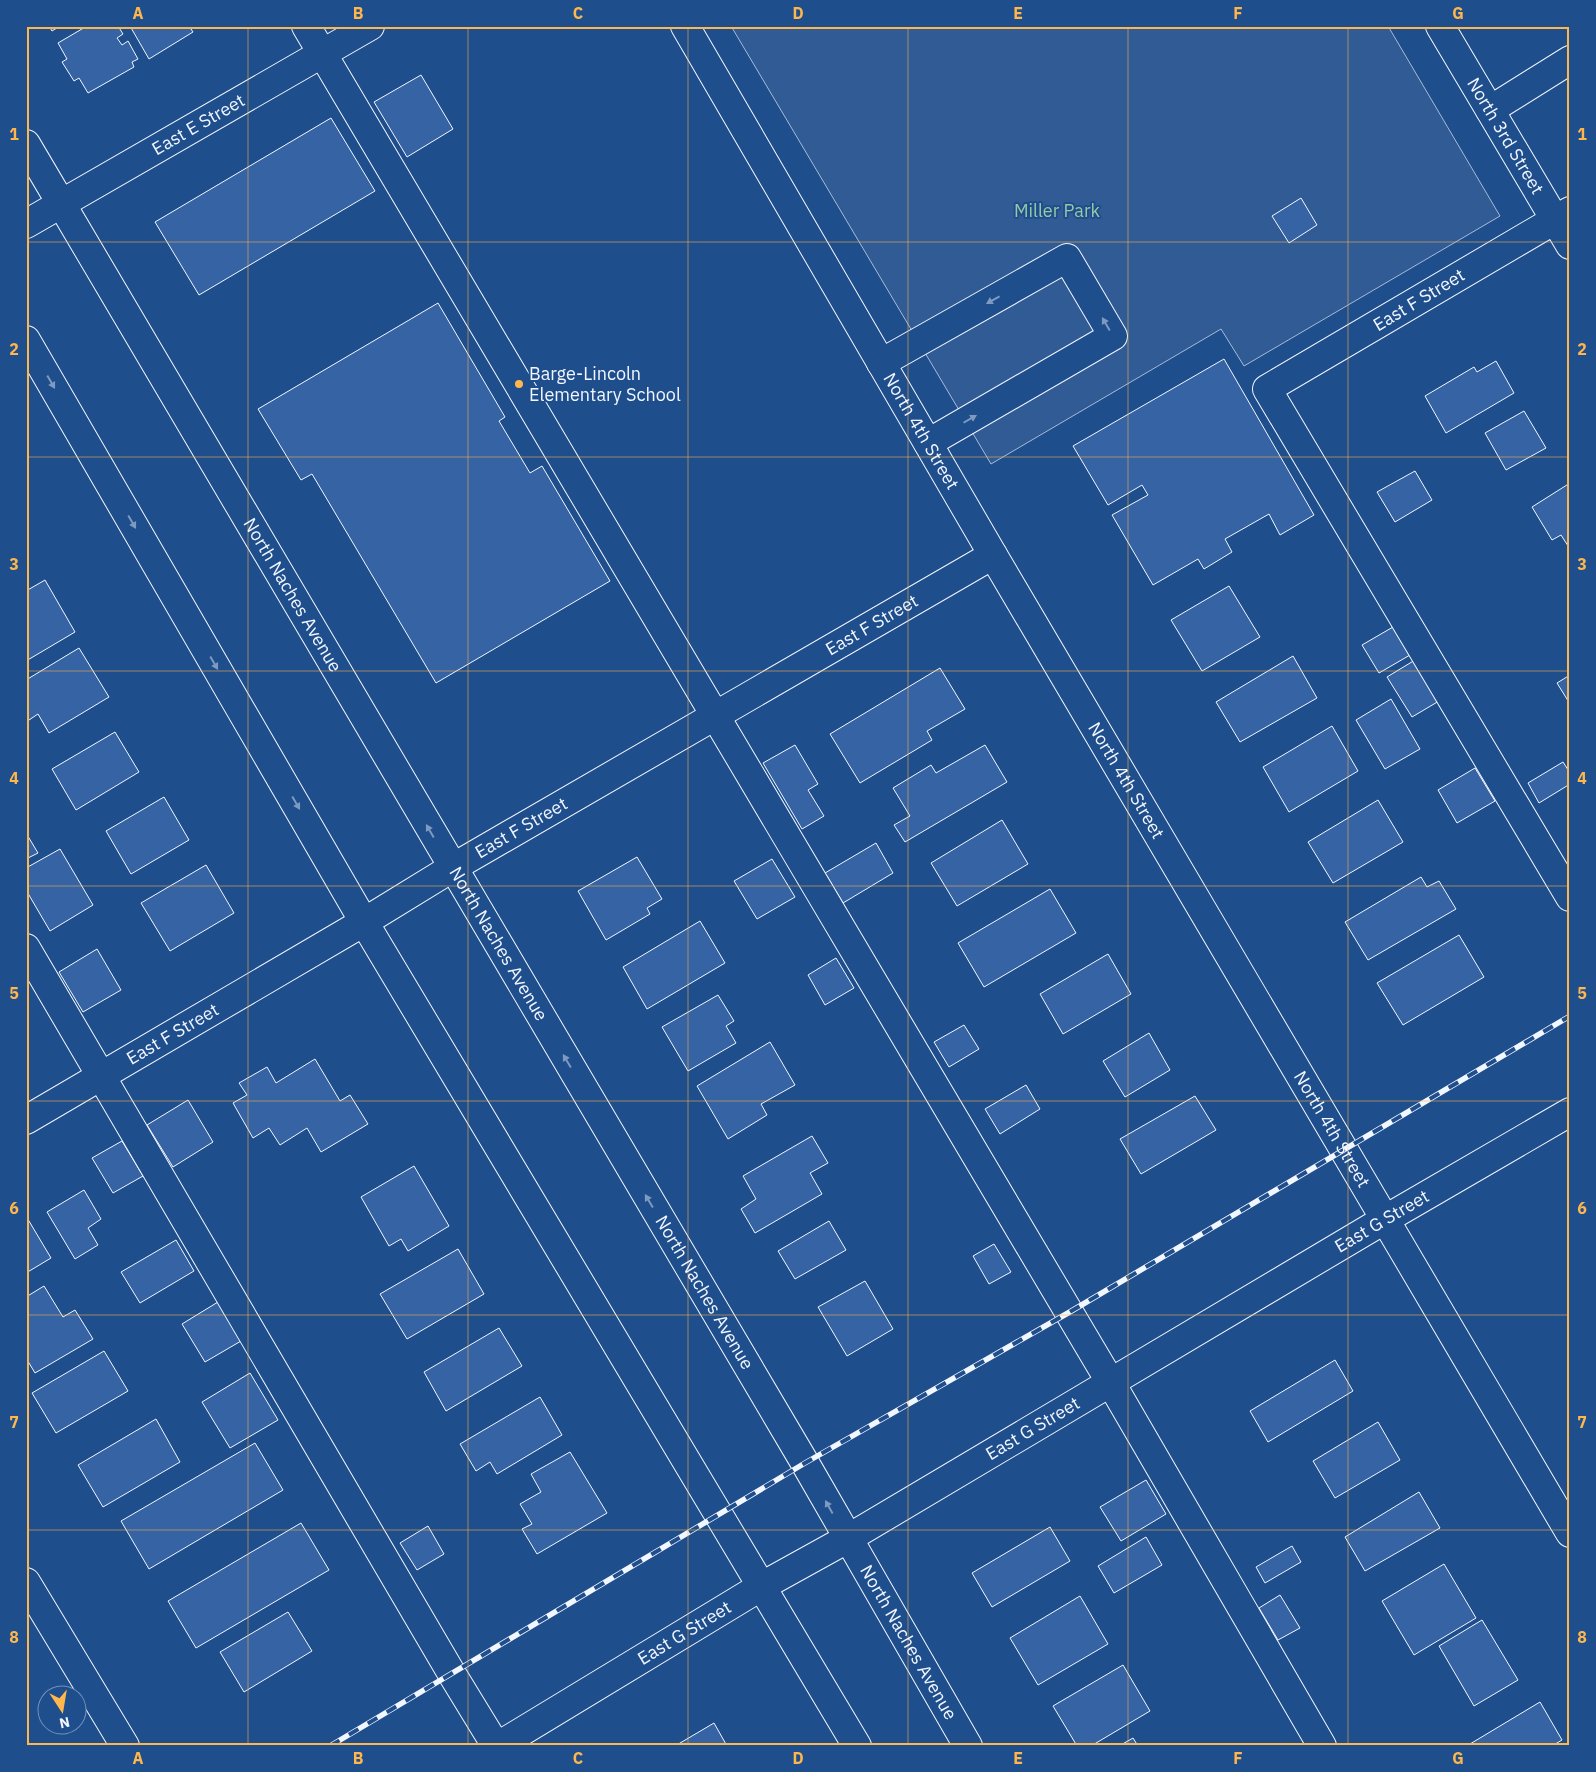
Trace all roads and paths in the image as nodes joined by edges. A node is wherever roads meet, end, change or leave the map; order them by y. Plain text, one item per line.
1 (306, 26) edge
2 (370, 26) edge
3 (685, 26) edge
4 (1440, 26) edge
5 (323, 54) junction
6 (1570, 60) edge
7 (1490, 110) junction
8 (26, 144) edge
9 (62, 204) junction
10 (1562, 215) edge
11 (26, 224) edge
12 (1570, 245) edge
13 (26, 340) edge
14 (881, 363) junction
15 (928, 443) junction
16 (993, 555) junction
17 (715, 715) junction
18 (452, 868) junction
19 (1570, 897) edge
20 (364, 922) junction
21 (26, 948) edge
22 (102, 1076) junction
23 (1570, 1112) edge
24 (26, 1120) edge
25 (1384, 1220) junction
26 (1111, 1383) junction
27 (1570, 1533) edge
28 (847, 1539) junction
29 (26, 1582) edge
30 (762, 1586) junction
31 (125, 1746) edge
32 (497, 1746) edge
33 (857, 1746) edge
34 (968, 1746) edge
35 (1322, 1746) edge

1 - 5 street
2 - 5 street, East E Street
3 - 14 street, North 4th Street
4 - 7 street, North 3rd Street
5 - 9 street, East E Street
5 - 17 street
6 - 7 street
7 - 10 street, North 3rd Street
8 - 9 street, North Naches Avenue
9 - 11 street, East E Street
18 -> 9 street, North Naches Avenue
10 - 12 street, North 3rd Street
10 - 19 street, East F Street
13 -> 20 street
14 - 15 street, North 4th Street
15 -> 14 street
15 - 16 street, North 4th Street
16 - 17 street, East F Street
16 - 25 street, North 4th Street
17 - 18 street, East F Street
17 - 26 street
18 - 20 street, East F Street
28 -> 18 street, North Naches Avenue
20 - 22 street, East F Street
20 - 30 street
21 - 22 street
22 - 24 street, East F Street
22 - 32 street
23 - 25 street, East G Street
25 - 26 street, East G Street
25 - 27 street, North 4th Street
26 - 28 street, East G Street
26 - 35 street
28 - 30 street, East G Street
28 - 34 street, North Naches Avenue
29 - 31 street
30 - 32 street, East G Street
30 - 33 street

